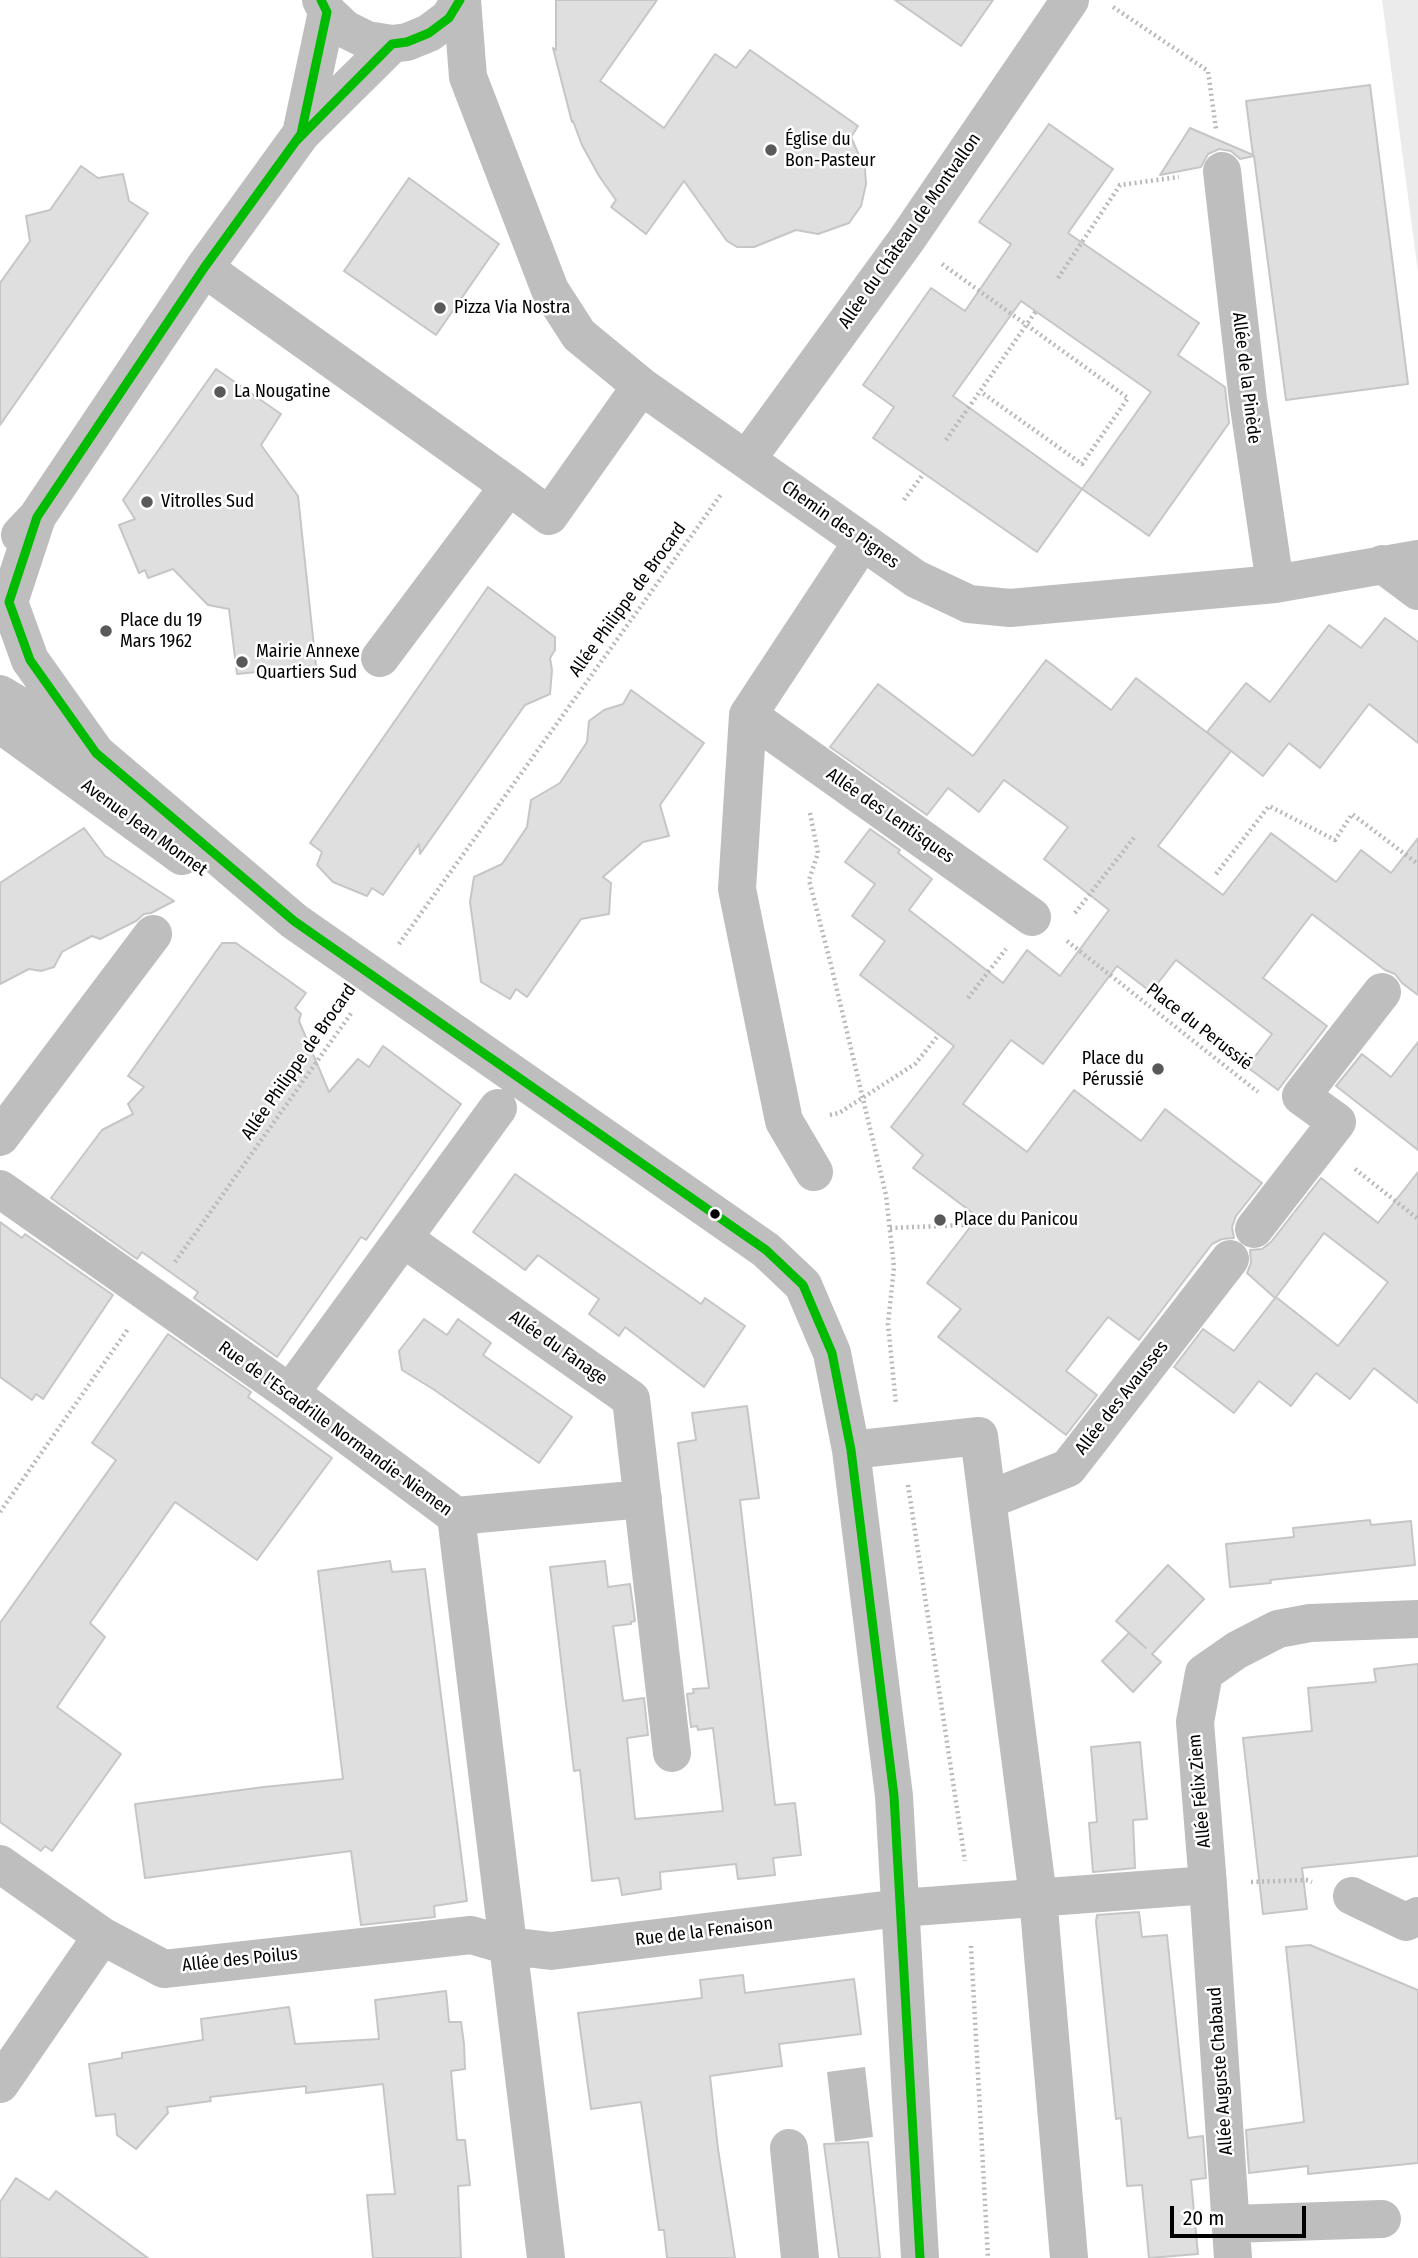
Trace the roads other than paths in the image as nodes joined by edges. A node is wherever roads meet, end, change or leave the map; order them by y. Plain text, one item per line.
1 (461, 0) edge
2 (1070, 0) edge
3 (324, 6) edge
4 (399, 43) junction
5 (468, 77) junction
6 (301, 134) junction
7 (1222, 172) road end
8 (204, 268) junction
9 (641, 386) junction
10 (747, 459) junction
11 (509, 486) junction
12 (37, 517) junction
13 (862, 542) junction
14 (0, 557) edge
15 (1400, 561) edge
16 (1275, 584) junction
17 (1418, 591) edge
18 (5, 607) edge
19 (380, 658) dead end
20 (0, 694) edge
21 (748, 715) junction
22 (0, 723) edge
23 (96, 753) junction
24 (294, 921) junction
25 (1045, 926) road end
26 (153, 934) dead end
27 (1382, 992) dead end
28 (498, 1108) dead end
29 (0, 1137) edge
30 (814, 1172) dead end
31 (0, 1189) edge
32 (1254, 1229) dead end
33 (404, 1239) junction
34 (1230, 1259) dead end
35 (290, 1393) junction
36 (851, 1450) junction
37 (643, 1499) junction
38 (988, 1500) junction
39 (456, 1516) junction
40 (1418, 1619) edge
41 (672, 1753) dead end
42 (0, 1864) edge
43 (1208, 1885) junction
44 (1352, 1896) road end
45 (1038, 1897) junction
46 (900, 1908) junction
47 (1418, 1916) edge
48 (102, 1936) junction
49 (509, 1946) junction
50 (0, 2084) edge
51 (789, 2148) dead end
52 (1382, 2218) dead end
53 (1232, 2241) edge
54 (546, 2258) edge
55 (800, 2258) edge
56 (920, 2258) edge
57 (1069, 2258) edge

1 - 4 street, Avenue Jean Monnet
1 - 5 street, Chemin des Pignes
2 - 10 street, Allée du Château de Montvallon
3 - 4 street
3 - 6 street, Avenue Jean Monnet
4 - 5 street
4 - 6 street, Avenue Jean Monnet
5 - 9 street, Chemin des Pignes
6 - 8 street, Avenue Jean Monnet
7 - 16 street, Allée de la Pinède
8 - 11 street
8 - 12 street, Avenue Jean Monnet
9 - 10 street, Chemin des Pignes
9 - 11 street
10 - 13 street, Chemin des Pignes
11 - 19 street
12 - 14 street, Avenue Jean Monnet
12 - 18 street, Avenue Jean Monnet
13 - 16 street, Chemin des Pignes
13 - 21 street
15 - 16 street, Chemin des Pignes
15 - 17 street
18 - 23 street, Avenue Jean Monnet
20 - 23 street
21 - 25 street, Allée des Lentisques
21 - 30 street
22 - 24 street, Avenue Jean Monnet
23 - 24 street, Avenue Jean Monnet
24 - 36 street, Avenue Jean Monnet
26 - 29 street
27 - 32 street
28 - 33 street
31 - 35 street, Rue de l'Escadrille Normandie-Niemen
33 - 35 street
33 - 37 street, Allée du Fanage
34 - 38 street, Allée des Avausses
35 - 39 street, Rue de l'Escadrille Normandie-Niemen
36 - 38 street
36 - 46 street, Avenue Jean Monnet
37 - 39 street
37 - 41 street, Allée du Fanage
38 - 45 street
39 - 49 street, Rue de l'Escadrille Normandie-Niemen
40 - 43 street, Allée Félix Ziem
42 - 48 street, Allée des Poilus
43 - 45 street
43 - 53 street, Allée Auguste Chabaud
44 - 47 street
45 - 46 street
45 - 57 street
46 - 49 street, Rue de la Fenaison
46 - 56 street, Avenue Jean Monnet
48 - 49 street, Allée des Poilus
48 - 50 street
49 - 54 street, Rue de l'Escadrille Normandie-Niemen
51 - 55 street
52 - 53 street

